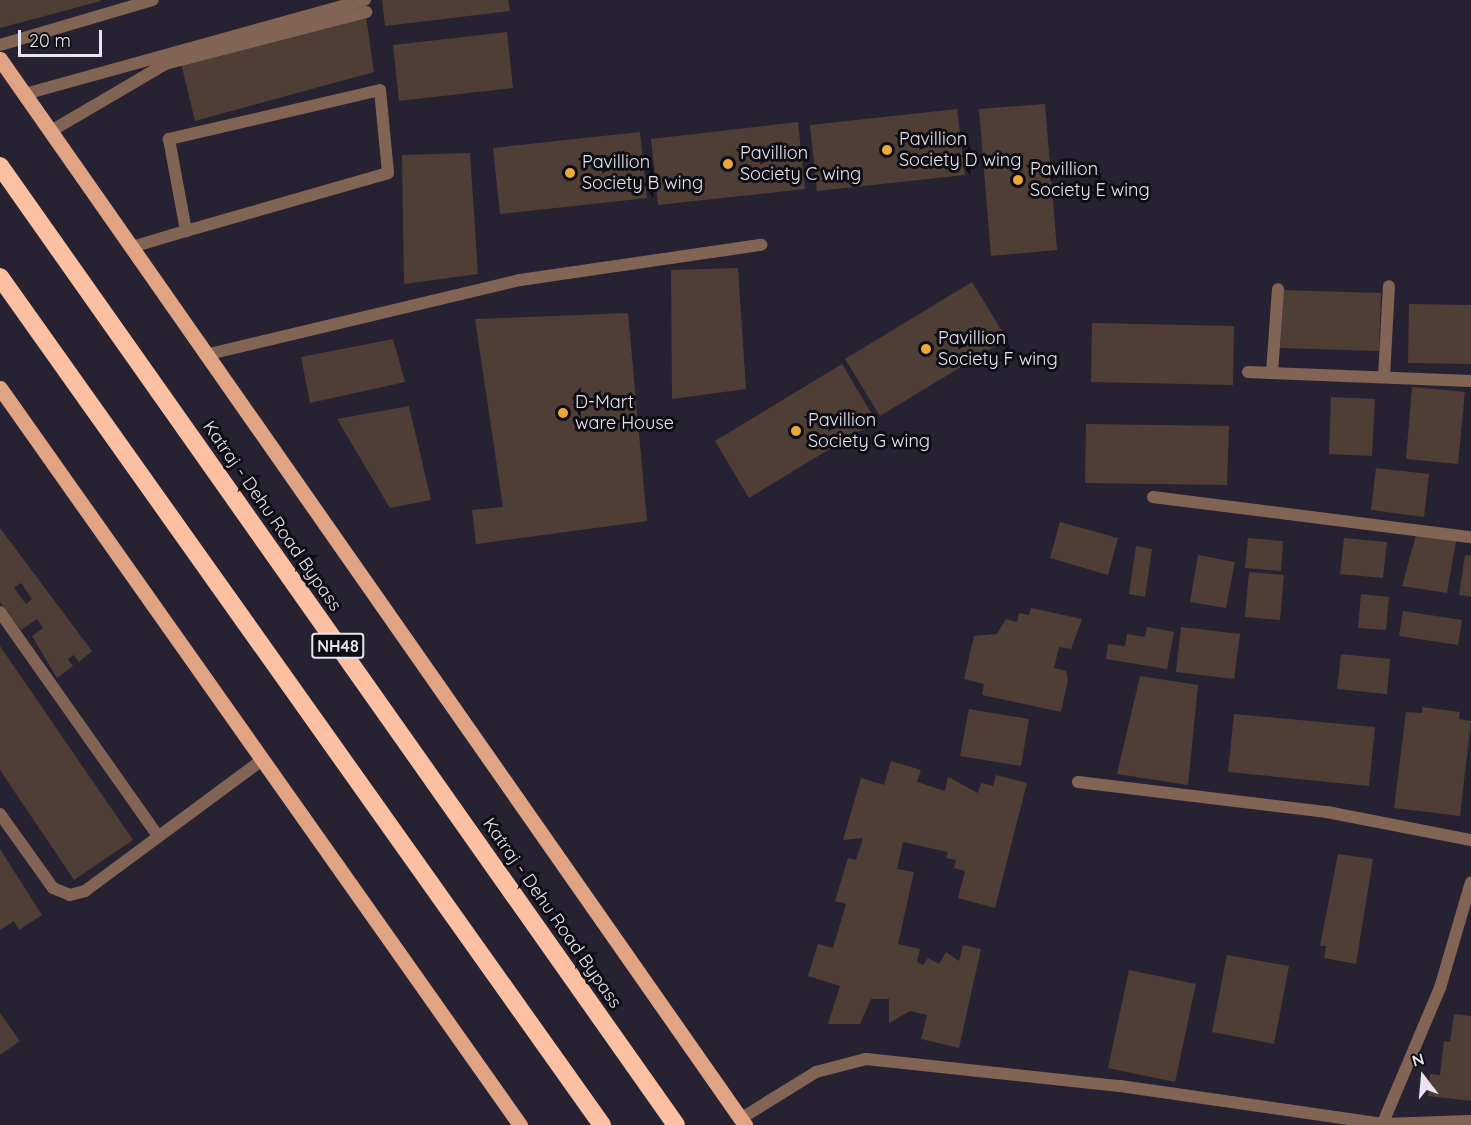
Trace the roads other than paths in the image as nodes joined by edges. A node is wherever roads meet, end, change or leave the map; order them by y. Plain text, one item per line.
1 (153, 0) edge
2 (366, 6) edge
3 (0, 45) edge
4 (0, 59) edge
5 (24, 94) junction
6 (51, 131) junction
7 (0, 166) edge
8 (186, 231) junction
9 (761, 245) dead end
10 (132, 247) junction
11 (0, 277) edge
12 (1389, 286) dead end
13 (1278, 289) dead end
14 (205, 355) junction
15 (1248, 372) dead end
16 (1272, 373) junction
17 (1384, 377) junction
18 (1471, 381) edge
19 (0, 388) edge
20 (1153, 497) dead end
21 (1471, 537) edge
22 (0, 612) edge
23 (262, 760) junction
24 (1078, 782) dead end
25 (0, 814) edge
26 (158, 836) junction
27 (1471, 840) edge
28 (1471, 882) edge
29 (1471, 1121) edge
30 (742, 1122) edge
31 (1382, 1124) edge
32 (520, 1125) edge
33 (602, 1125) edge
34 (676, 1125) edge

1 - 3 street
2 - 5 street
2 - 6 street
4 - 5 main road
5 - 6 main road
6 - 10 main road
7 - 34 highway, Katraj - Dehu Road Bypass / NH48
8 - 8 street
8 - 10 street
9 - 14 street
10 - 14 main road
11 - 33 highway
12 - 17 street
13 - 16 street
14 - 30 main road
15 - 16 street
16 - 17 street
17 - 18 street
19 - 23 main road
20 - 21 street
22 - 26 street
23 - 26 street
23 - 32 main road
24 - 27 street
25 - 26 street
28 - 31 street
29 - 31 street
30 - 31 street

